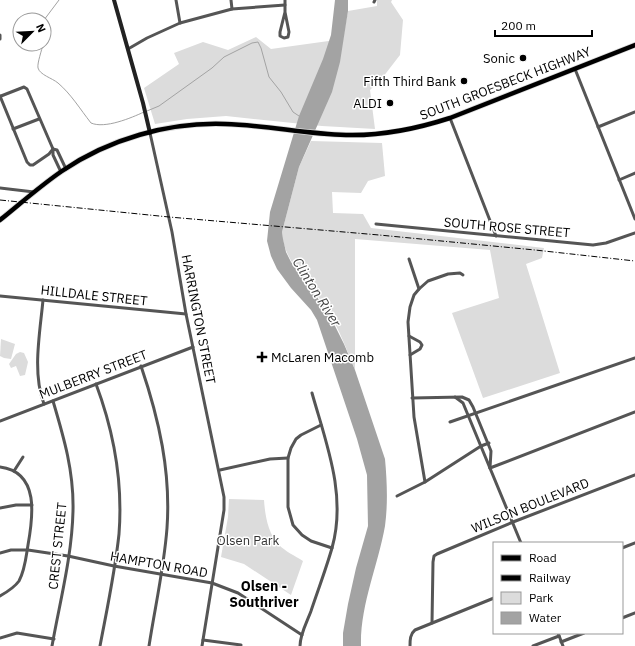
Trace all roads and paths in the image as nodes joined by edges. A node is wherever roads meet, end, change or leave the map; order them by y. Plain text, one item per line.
1 (114, 0) edge
2 (176, 0) edge
3 (231, 0) edge
4 (285, 0) edge
5 (285, 5) junction
6 (232, 9) junction
7 (285, 12) junction
8 (180, 23) junction
9 (0, 35) edge
10 (0, 40) edge
11 (635, 45) edge
12 (128, 49) junction
13 (575, 69) junction
14 (0, 95) edge
15 (635, 112) edge
16 (450, 118) junction
17 (40, 119) junction
18 (598, 127) junction
19 (13, 129) junction
20 (150, 132) junction
21 (53, 149) junction
22 (66, 169) junction
23 (61, 172) junction
24 (635, 173) edge
25 (619, 180) junction
26 (0, 188) edge
27 (35, 192) junction
28 (0, 220) edge
29 (635, 220) edge
30 (376, 224) dead end
31 (635, 232) edge
32 (496, 236) junction
33 (409, 259) dead end
34 (462, 274) dead end
35 (419, 289) junction
36 (0, 296) edge
37 (43, 300) junction
38 (186, 314) junction
39 (409, 336) junction
40 (193, 347) junction
41 (410, 355) junction
42 (635, 358) edge
43 (141, 366) junction
44 (96, 384) junction
45 (312, 393) dead end
46 (456, 397) junction
47 (412, 398) junction
48 (53, 401) junction
49 (44, 404) junction
50 (476, 412) junction
51 (635, 412) edge
52 (468, 415) junction
53 (0, 421) edge
54 (450, 422) dead end
55 (321, 425) junction
56 (489, 443) junction
57 (481, 446) junction
58 (23, 457) dead end
59 (288, 458) junction
60 (0, 467) edge
61 (490, 468) junction
62 (220, 470) junction
63 (14, 471) junction
64 (635, 475) edge
65 (425, 482) junction
66 (398, 496) dead end
67 (32, 505) junction
68 (0, 508) edge
69 (513, 522) junction
70 (521, 542) edge
71 (635, 543) edge
72 (332, 548) junction
73 (623, 548) edge
74 (28, 550) junction
75 (0, 553) edge
76 (68, 556) junction
77 (114, 566) junction
78 (161, 574) junction
79 (212, 584) junction
80 (0, 596) edge
81 (493, 598) edge
82 (635, 613) edge
83 (623, 618) edge
84 (432, 623) junction
85 (558, 634) edge
86 (581, 634) edge
87 (302, 635) junction
88 (0, 638) edge
89 (54, 639) junction
90 (203, 640) junction
91 (561, 642) junction
92 (241, 645) edge
93 (52, 646) edge
94 (100, 646) edge
95 (148, 646) edge
96 (202, 646) edge
97 (300, 646) edge
98 (410, 646) edge
99 (533, 646) edge
100 (563, 646) edge

1 - 12 street, HARRINGTON STREET
2 - 8 street
3 - 6 street
4 - 5 street
5 - 6 street
5 - 7 street
6 - 8 street
7 - 7 street
8 - 12 street
9 - 10 street
11 - 13 main road, SOUTH GROESBECK HIGHWAY
12 - 20 street, HARRINGTON STREET
13 - 16 main road, SOUTH GROESBECK HIGHWAY
13 - 18 street
14 - 17 street
14 - 19 street
15 - 18 street
16 - 20 main road, SOUTH GROESBECK HIGHWAY
16 - 32 street
17 - 19 street
17 - 21 street
18 - 25 street
19 - 21 street
20 - 22 main road, SOUTH GROESBECK HIGHWAY
20 - 38 street, HARRINGTON STREET
21 - 22 street
21 - 23 street
22 - 23 main road, SOUTH GROESBECK HIGHWAY
23 - 27 main road, SOUTH GROESBECK HIGHWAY
24 - 25 street
25 - 29 street
26 - 27 street
27 - 28 main road, SOUTH GROESBECK HIGHWAY
30 - 32 street, SOUTH ROSE STREET
31 - 32 street, SOUTH ROSE STREET
33 - 35 street
34 - 35 street
35 - 39 street
36 - 37 street, HILLDALE STREET
37 - 38 street, HILLDALE STREET
37 - 49 street
38 - 40 street, HARRINGTON STREET
39 - 41 street
39 - 41 street
40 - 43 street, MULBERRY STREET
40 - 62 street, HARRINGTON STREET
41 - 47 street
42 - 50 street
43 - 44 street, MULBERRY STREET
43 - 78 street
44 - 48 street, MULBERRY STREET
44 - 77 street
45 - 55 street
46 - 47 street
46 - 50 street
46 - 52 street
47 - 65 street
48 - 49 street, MULBERRY STREET
48 - 76 street, CREST STREET
49 - 53 street, MULBERRY STREET
50 - 52 street
50 - 56 street
51 - 61 street
52 - 54 street
52 - 57 street
55 - 59 street
55 - 72 street
56 - 57 street
56 - 61 street
57 - 61 street
57 - 65 street
58 - 63 street
59 - 62 street
59 - 72 street
60 - 63 street
61 - 69 street
62 - 79 street, HARRINGTON STREET
63 - 67 street
64 - 69 street, WILSON BOULEVARD
65 - 66 street
67 - 68 street
67 - 74 street
69 - 70 street
69 - 84 street, WILSON BOULEVARD
71 - 73 street
72 - 87 street
74 - 75 street, HAMPTON ROAD
74 - 76 street, HAMPTON ROAD
74 - 80 street
76 - 77 street, HAMPTON ROAD
76 - 89 street, CREST STREET
77 - 78 street, HAMPTON ROAD
77 - 94 street
78 - 79 street, HAMPTON ROAD
78 - 95 street
79 - 87 street, HAMPTON ROAD
79 - 90 street, HARRINGTON STREET
81 - 84 street
82 - 83 street
84 - 98 street
85 - 91 street
85 - 99 street
86 - 91 street
87 - 97 street
88 - 89 street
89 - 93 street, CREST STREET
90 - 92 street
90 - 96 street, HARRINGTON STREET
91 - 100 street

